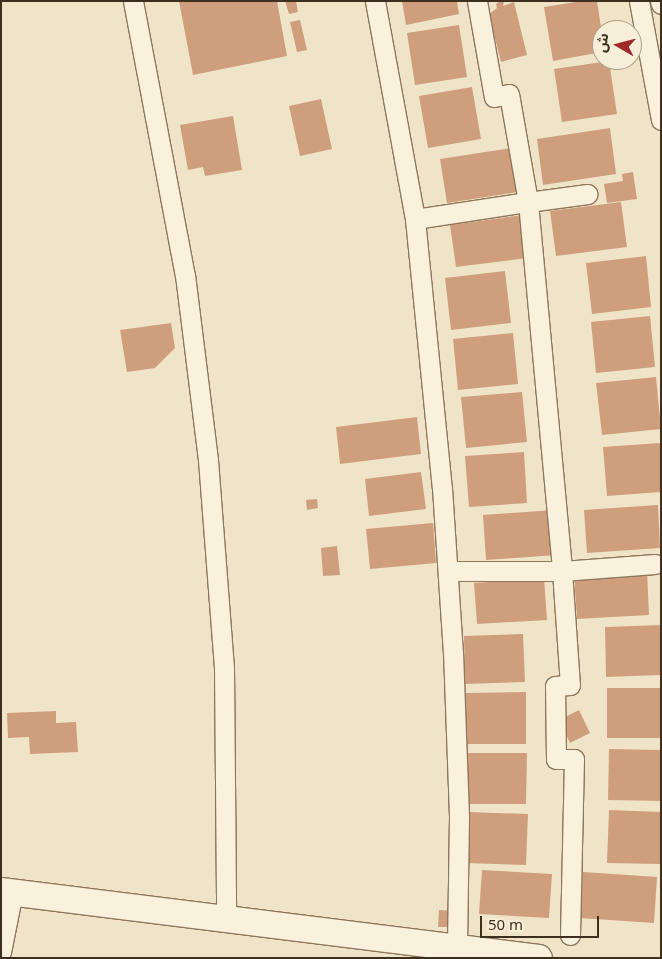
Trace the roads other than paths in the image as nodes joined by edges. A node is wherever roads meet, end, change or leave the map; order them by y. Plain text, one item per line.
1 (133, 1) edge
2 (375, 1) edge
3 (477, 1) edge
4 (639, 1) edge
5 (661, 120) edge
6 (587, 194) dead end
7 (528, 202) junction
8 (415, 219) junction
9 (655, 564) dead end
10 (448, 571) junction
11 (562, 571) junction
12 (7, 892) edge
13 (226, 919) junction
14 (570, 935) dead end
15 (457, 947) junction
16 (1, 952) edge
17 (540, 958) edge

1 - 13 street
2 - 8 street
3 - 7 street
4 - 5 street
6 - 7 street
7 - 8 street
7 - 11 street
8 - 10 street
9 - 11 street
10 - 11 street
10 - 15 street
11 - 14 street
12 - 13 street
12 - 16 street
13 - 15 street
15 - 17 street

